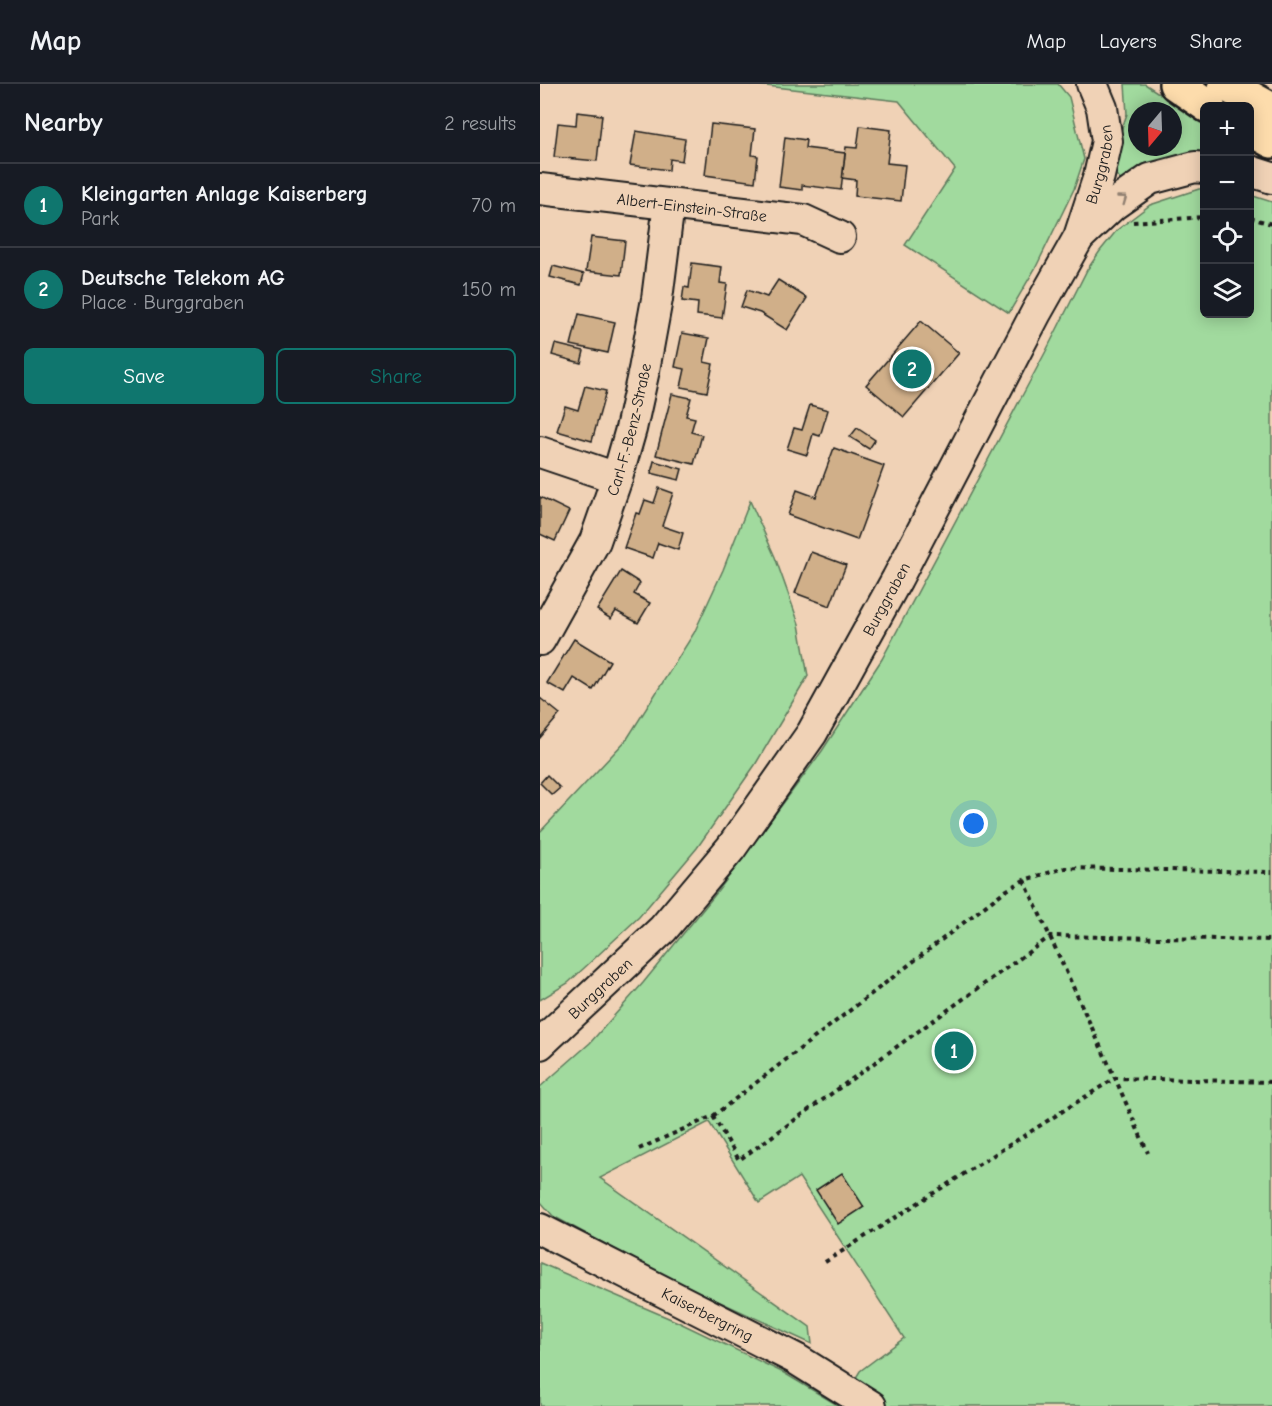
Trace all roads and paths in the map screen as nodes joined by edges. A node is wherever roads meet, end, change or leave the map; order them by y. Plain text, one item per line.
1 (1092, 84) edge
2 (1176, 84) edge
3 (1225, 84) edge
4 (1202, 102) edge
5 (1272, 110) edge
6 (1254, 131) edge
7 (1272, 141) edge
8 (1200, 168) edge
9 (1254, 172) edge
10 (1272, 178) edge
11 (540, 189) edge
12 (669, 204) junction
13 (1200, 217) edge
14 (1254, 219) edge
15 (1272, 224) edge
16 (1087, 230) junction
17 (840, 237) dead end
18 (540, 452) edge
19 (617, 478) junction
20 (540, 640) edge
21 (1272, 872) edge
22 (1024, 880) junction
23 (1051, 936) junction
24 (1272, 940) edge
25 (540, 1044) edge
26 (1115, 1078) junction
27 (1272, 1082) edge
28 (713, 1116) junction
29 (639, 1149) dead end
30 (1148, 1154) dead end
31 (540, 1229) edge
32 (825, 1262) dead end
33 (872, 1406) edge

1 - 16 street, Burggraben
2 - 4 main road
3 - 5 main road
6 - 7 main road
16 -> 8 street
9 - 10 street
11 - 12 street, Albert-Einstein-Straße
12 - 17 street, Albert-Einstein-Straße
12 - 19 street, Carl-F.-Benz-Straße
13 - 16 path
14 - 15 path
16 - 25 street, Burggraben
18 - 19 street
19 - 20 street, Carl-F.-Benz-Straße
21 - 22 path
22 - 23 path
22 - 28 path
23 - 24 path
23 - 26 path
23 - 28 path
26 - 27 path
26 - 30 path
26 - 32 path
28 - 29 path
31 - 33 street, Kaiserbergring

